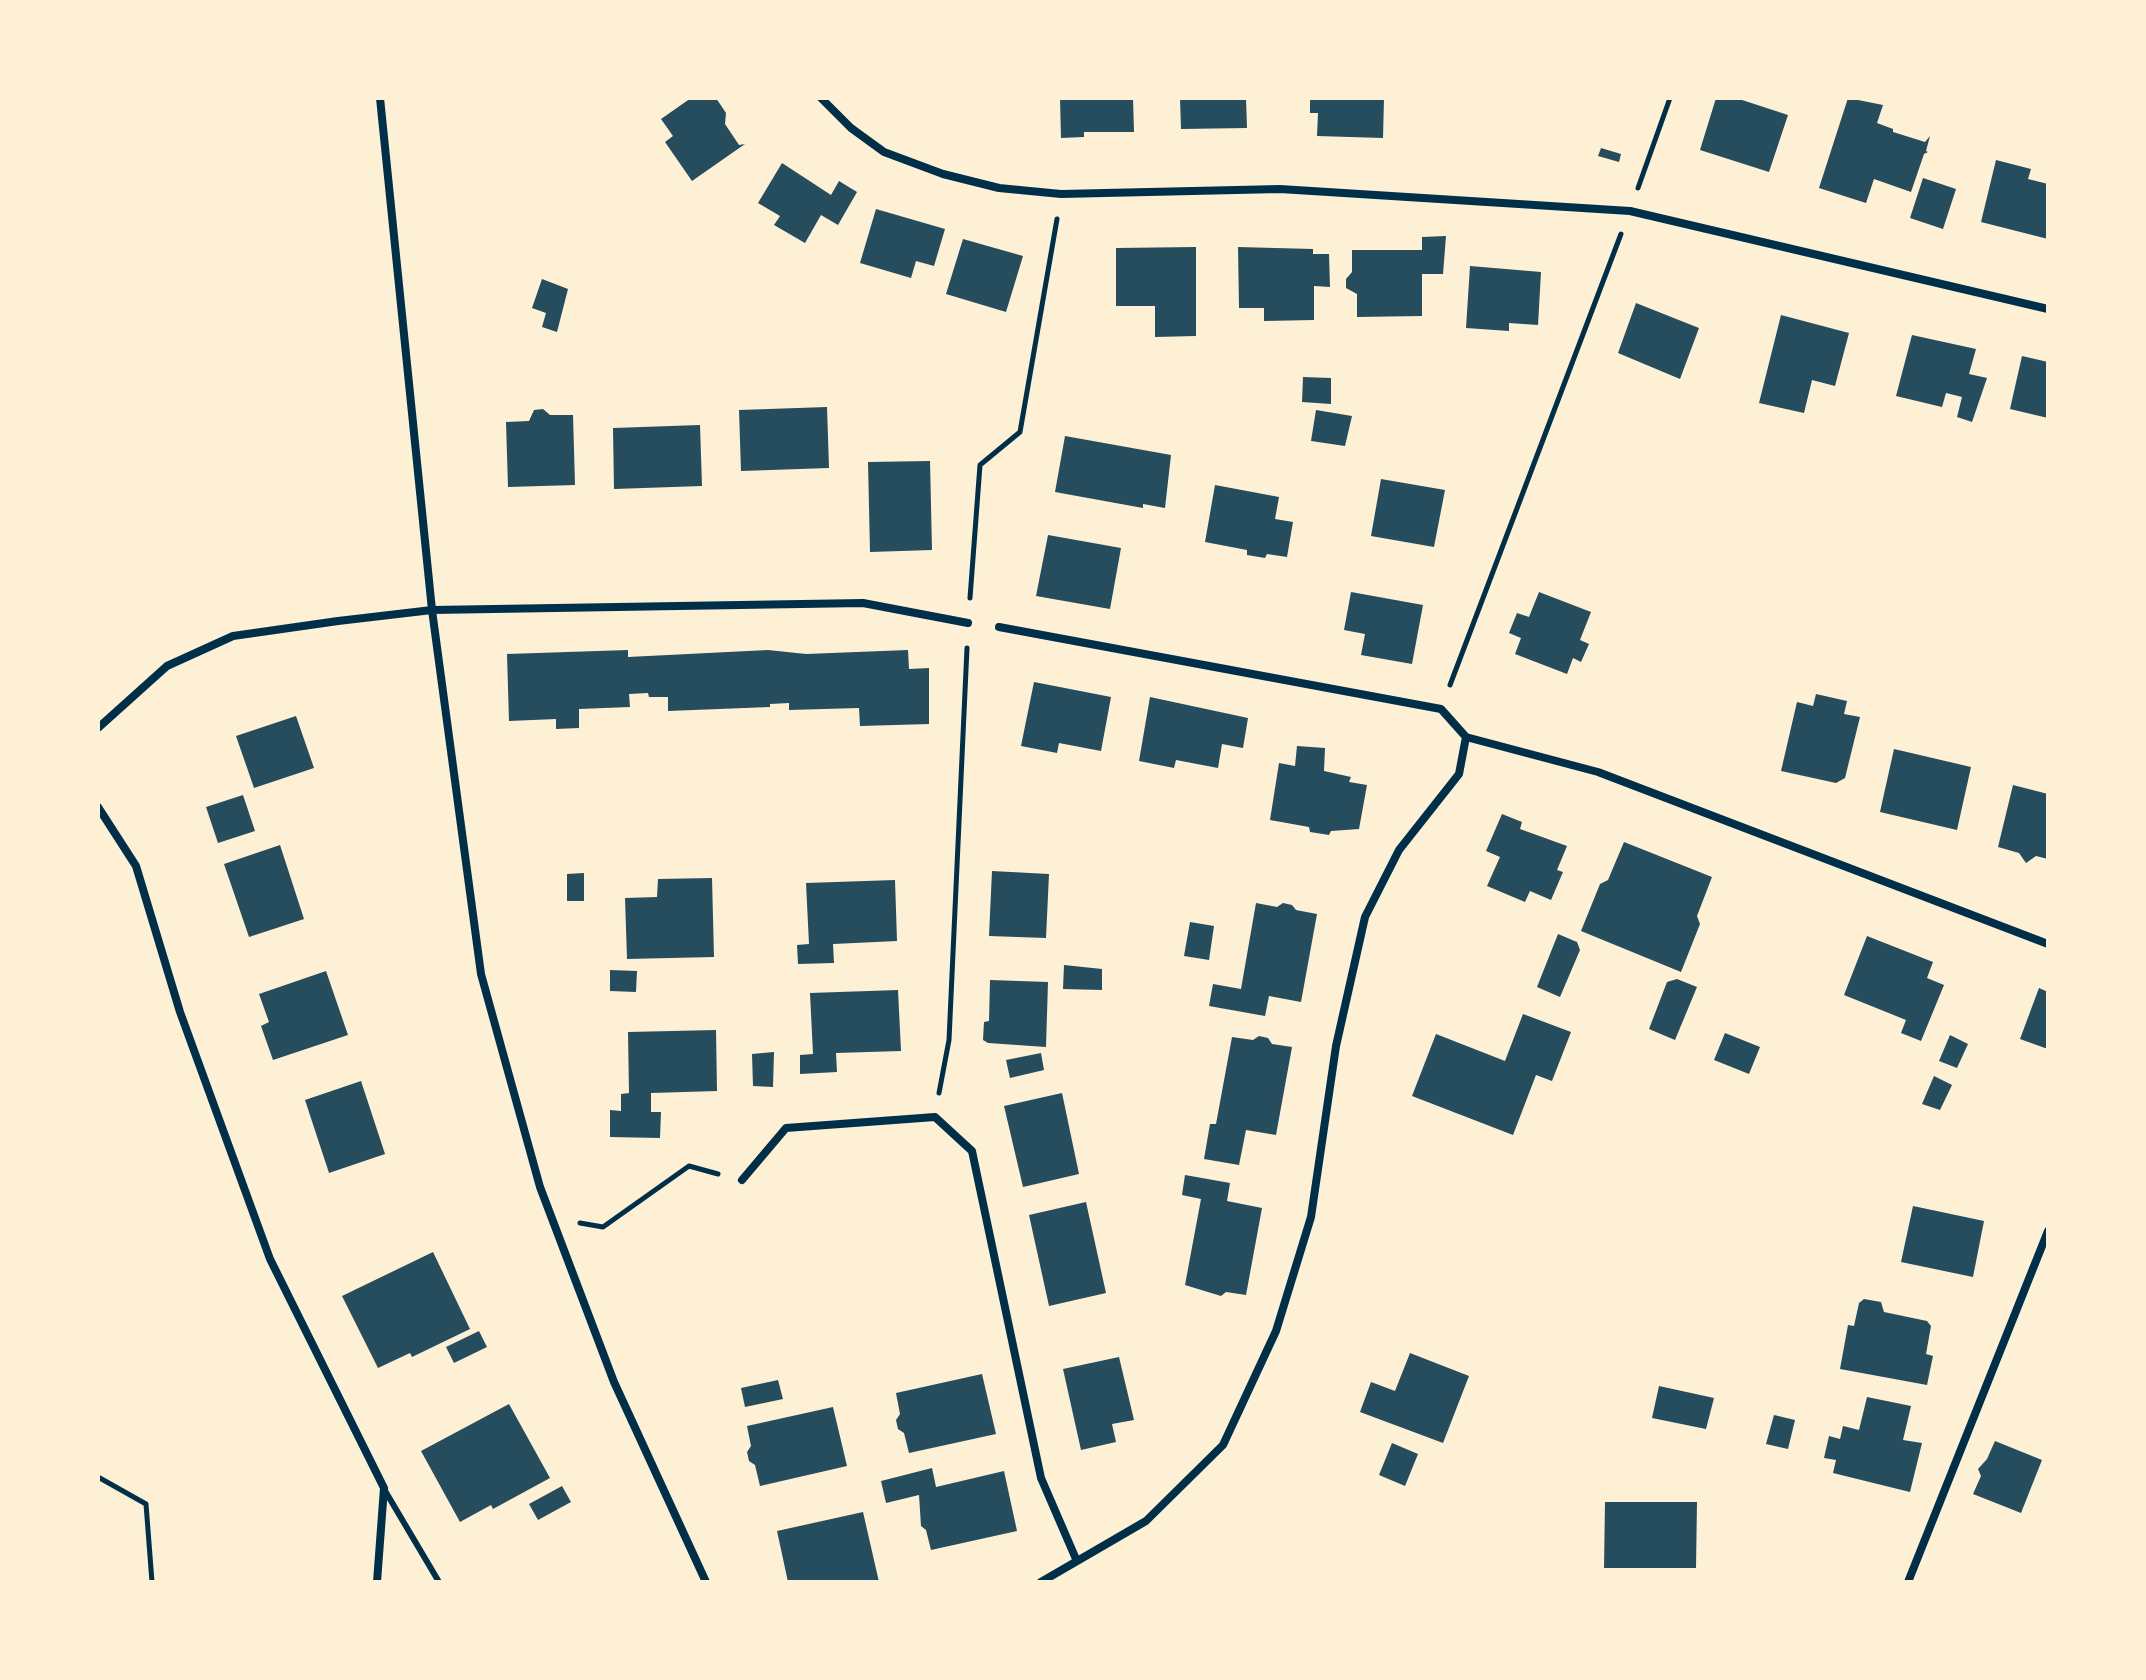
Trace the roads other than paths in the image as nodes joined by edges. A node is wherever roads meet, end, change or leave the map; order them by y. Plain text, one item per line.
1 (380, 98) edge
2 (821, 98) edge
3 (2048, 309) edge
4 (432, 610) junction
5 (968, 623) road end
6 (999, 627) dead end
7 (98, 728) edge
8 (1466, 737) junction
9 (98, 807) edge
10 (2048, 944) edge
11 (742, 1180) road end
12 (2048, 1231) edge
13 (384, 1488) junction
14 (1076, 1559) junction
15 (377, 1582) edge
16 (439, 1582) edge
17 (706, 1582) edge
18 (1041, 1582) edge
19 (1908, 1582) edge

1 - 4 street
2 - 3 street
4 - 5 street
4 - 7 street
4 - 17 street
6 - 8 street
8 - 10 street
8 - 14 street
9 - 13 street
11 - 14 street
12 - 19 street
13 - 15 street
13 - 16 lane
14 - 18 street

